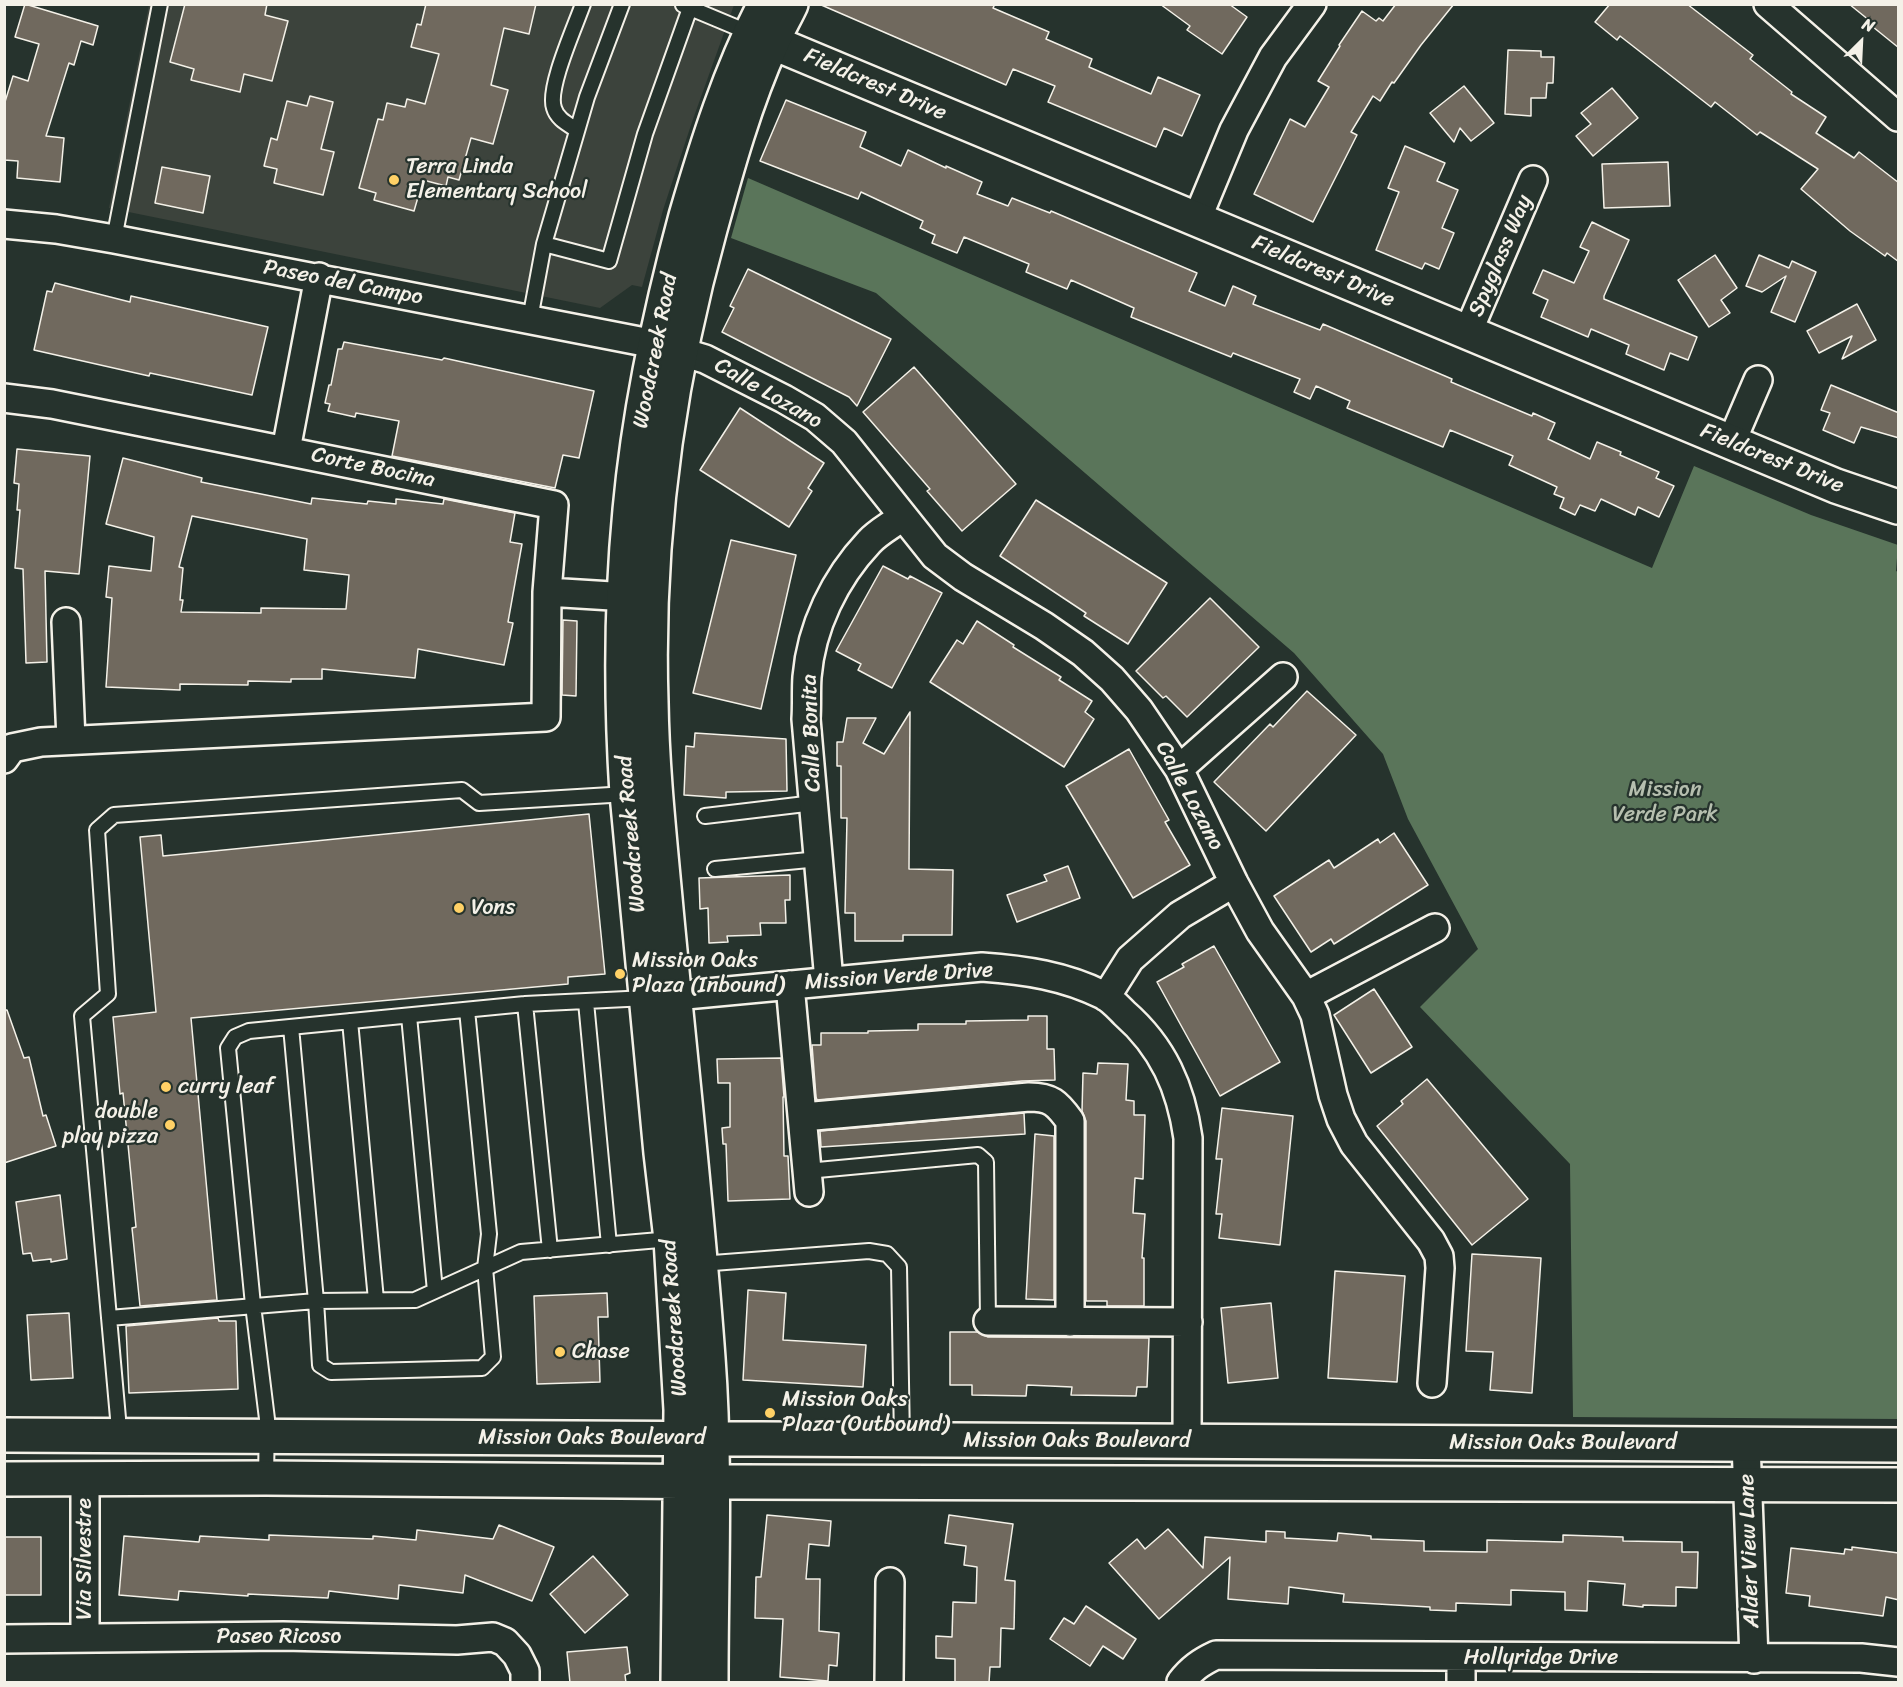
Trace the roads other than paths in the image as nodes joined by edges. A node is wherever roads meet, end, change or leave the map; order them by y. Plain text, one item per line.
1 (160, 4) edge
2 (583, 4) edge
3 (622, 4) edge
4 (791, 4) edge
5 (1312, 4) edge
6 (1768, 4) edge
7 (686, 6) edge
8 (762, 26) edge
9 (1899, 117) edge
10 (577, 130) junction
11 (1533, 180) dead end
12 (1197, 219) junction
13 (4, 224) edge
14 (114, 238) junction
15 (544, 244) junction
16 (319, 278) junction
17 (530, 320) junction
18 (1468, 332) junction
19 (668, 347) junction
20 (1758, 380) dead end
21 (4, 398) edge
22 (1731, 443) junction
23 (286, 450) junction
24 (1899, 507) edge
25 (902, 517) junction
26 (547, 592) junction
27 (637, 597) junction
28 (66, 622) dead end
29 (1283, 677) dead end
30 (71, 740) junction
31 (4, 759) edge
32 (1179, 769) junction
33 (627, 795) junction
34 (814, 803) junction
35 (705, 816) dead end
36 (819, 859) junction
37 (715, 869) dead end
38 (1234, 883) junction
39 (1435, 928) dead end
40 (829, 981) junction
41 (790, 985) junction
42 (1306, 996) junction
43 (661, 997) junction
44 (1106, 997) junction
45 (586, 1002) junction
46 (525, 1005) junction
47 (466, 1010) junction
48 (409, 1016) junction
49 (350, 1021) junction
50 (291, 1027) junction
51 (803, 1117) junction
52 (808, 1182) joint
53 (671, 1239) junction
54 (609, 1245) junction
55 (550, 1250) junction
56 (700, 1264) junction
57 (485, 1268) junction
58 (435, 1291) junction
59 (376, 1300) junction
60 (316, 1301) junction
61 (253, 1305) junction
62 (109, 1318) junction
63 (988, 1321) joint
64 (1070, 1322) junction
65 (1188, 1322) junction
66 (1432, 1383) dead end
67 (4, 1435) edge
68 (117, 1435) junction
69 (267, 1436) junction
70 (697, 1438) junction
71 (902, 1440) junction
72 (1187, 1442) junction
73 (1746, 1443) junction
74 (1899, 1445) edge
75 (266, 1478) junction
76 (4, 1479) edge
77 (85, 1479) junction
78 (697, 1481) junction
79 (1748, 1485) junction
80 (1899, 1485) edge
81 (890, 1582) dead end
82 (85, 1638) junction
83 (4, 1639) edge
84 (1754, 1659) junction
85 (1899, 1662) edge
86 (1461, 1670) edge
87 (1184, 1678) edge
88 (525, 1683) edge
89 (678, 1683) edge
90 (711, 1683) edge
91 (889, 1683) edge

1 - 14 lane
2 - 10 lane
3 - 10 lane
4 - 8 main road, Woodcreek Road
5 - 12 street
6 - 9 street
7 - 8 lane
7 - 15 lane
8 - 12 main road, Fieldcrest Drive
8 - 19 main road, Woodcreek Road
10 - 15 lane
11 - 18 street, Spyglass Way
12 - 18 main road, Fieldcrest Drive
13 - 14 street, Paseo del Campo
14 - 16 street, Paseo del Campo
15 - 17 lane
16 - 17 street, Paseo del Campo
16 - 23 street
17 - 19 street, Paseo del Campo
18 - 22 main road, Fieldcrest Drive
19 - 25 street, Calle Lozano
19 - 27 main road, Woodcreek Road
20 - 22 street
21 - 23 street, Corte Bocina
22 - 24 main road, Fieldcrest Drive
23 - 26 street, Corte Bocina
25 - 32 street, Calle Lozano
25 - 34 street, Calle Bonita
26 - 27 street
26 - 30 street
27 - 33 main road, Woodcreek Road
27 - 43 main road, Woodcreek Road
28 - 30 street
29 - 32 street
30 - 31 street
32 - 38 street, Calle Lozano
33 - 43 main road, Woodcreek Road
33 - 62 lane
34 - 35 lane
34 - 36 street, Calle Bonita
36 - 37 lane
36 - 40 street, Calle Bonita
38 - 42 street, Calle Lozano
38 - 44 street
39 - 42 street
40 - 41 street, Mission Verde Drive
40 - 44 street, Mission Verde Drive
41 - 43 street, Mission Verde Drive
41 - 51 street
42 - 66 street, Calle Lozano
43 - 45 lane
43 - 53 main road, Woodcreek Road
43 - 56 main road, Woodcreek Road
44 - 65 street, Mission Verde Drive
45 - 46 lane
45 - 54 lane
46 - 47 lane
46 - 55 lane
47 - 48 lane
47 - 57 lane
48 - 49 lane
48 - 58 lane
49 - 50 lane
49 - 59 lane
50 - 60 lane
50 - 61 lane
51 - 52 street
51 - 64 street
52 - 63 lane
53 - 54 lane
53 - 70 main road, Woodcreek Road
54 - 55 lane
55 - 57 lane
56 - 70 main road, Woodcreek Road
56 - 71 lane
57 - 58 lane
57 - 60 lane
58 - 59 lane
59 - 60 lane
60 - 61 lane
61 - 62 lane
61 - 69 lane
62 - 68 lane
63 - 64 street
64 - 65 street
65 - 72 street, Mission Verde Drive
67 - 68 main road, Mission Oaks Boulevard
68 - 69 main road, Mission Oaks Boulevard
69 - 70 main road, Mission Oaks Boulevard
69 - 75 lane
70 - 71 main road, Mission Oaks Boulevard
70 - 78 main road, Woodcreek Road
71 - 72 main road, Mission Oaks Boulevard
72 - 73 main road, Mission Oaks Boulevard
73 - 74 main road, Mission Oaks Boulevard
73 - 79 street, Alder View Lane
75 - 77 main road, Mission Oaks Boulevard
75 - 78 main road, Mission Oaks Boulevard
76 - 77 main road, Mission Oaks Boulevard
77 - 82 street, Via Silvestre
78 - 79 main road, Mission Oaks Boulevard
78 - 89 main road, Woodcreek Road
78 - 90 main road, Woodcreek Road
79 - 80 main road, Mission Oaks Boulevard
79 - 84 street, Alder View Lane
81 - 91 street
82 - 83 street, Paseo Ricoso
82 - 88 street, Paseo Ricoso
84 - 85 street, Hollyridge Drive
84 - 86 street, Hollyridge Drive
86 - 87 street, Hollyridge Drive

